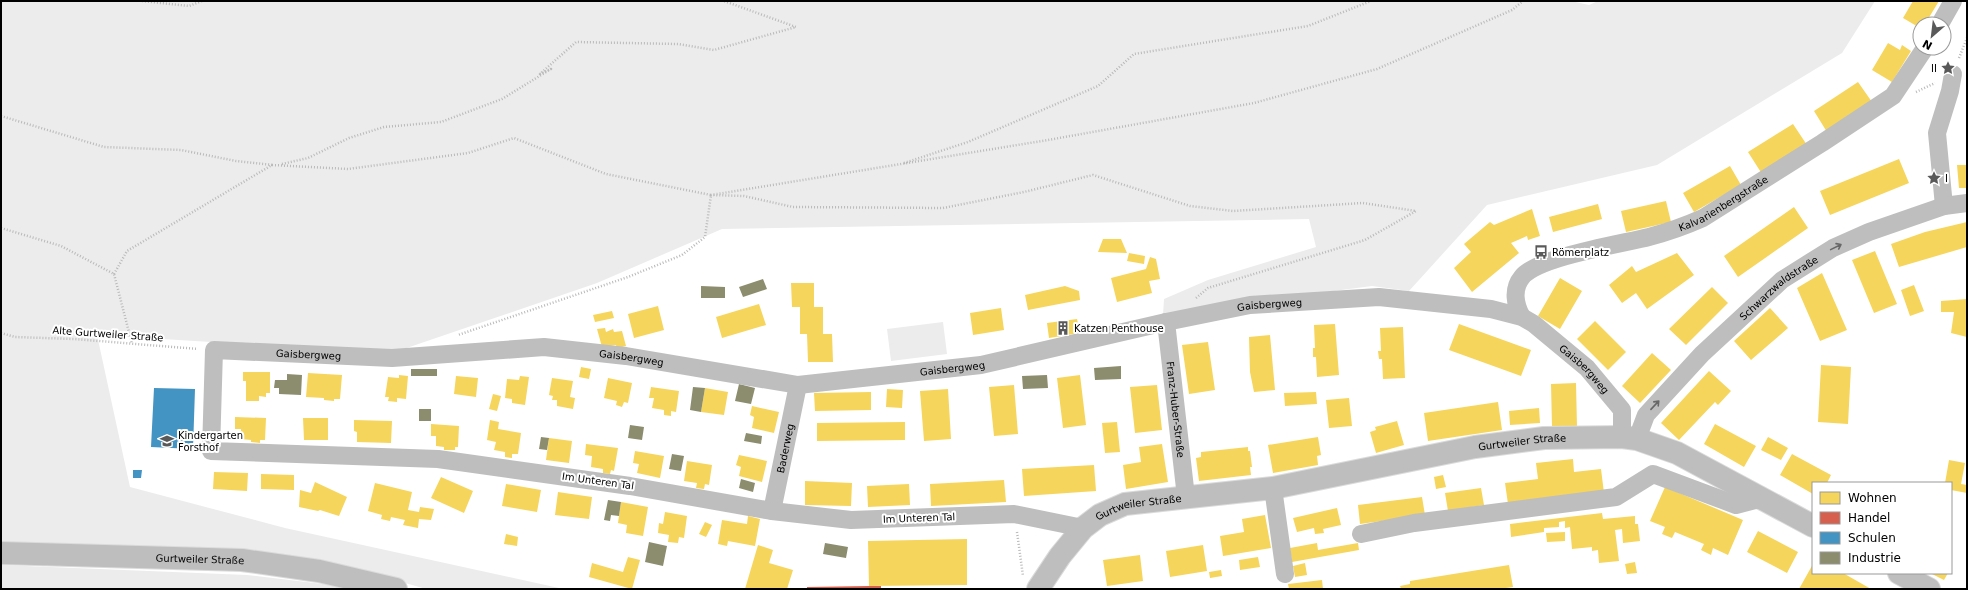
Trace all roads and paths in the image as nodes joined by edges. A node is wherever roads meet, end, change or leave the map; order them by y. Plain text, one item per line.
1 (142, 1) edge
2 (202, 1) edge
3 (724, 1) edge
4 (1371, 1) edge
5 (1522, 1) edge
6 (1953, 1) edge
7 (1945, 16) edge
8 (1967, 38) edge
9 (1920, 56) edge
10 (1953, 74) junction
11 (1893, 96) junction
12 (1, 116) edge
13 (272, 165) junction
14 (894, 166) junction
15 (711, 195) junction
16 (1967, 203) edge
17 (1944, 206) junction
18 (1, 228) edge
19 (114, 274) junction
20 (1190, 303) dead end
21 (1522, 317) junction
22 (1166, 322) junction
23 (1, 333) edge
24 (453, 337) dead end
25 (132, 344) junction
26 (214, 350) junction
27 (798, 385) junction
28 (1629, 438) junction
29 (1273, 488) junction
30 (1186, 497) junction
31 (1762, 498) junction
32 (772, 511) junction
33 (1014, 514) junction
34 (1812, 525) edge
35 (1083, 528) junction
36 (1361, 534) dead end
37 (1, 553) edge
38 (1285, 574) dead end
39 (1901, 574) edge
40 (1035, 587) edge
41 (396, 589) edge
42 (1929, 589) edge

1 - 2 path
3 - 13 path
4 - 14 path
5 - 14 path
6 - 7 street
8 - 10 path
9 - 11 street, Kalvarienbergstraße
10 - 11 path
10 - 17 street
11 - 21 street, Kalvarienbergstraße
12 - 13 path
13 - 15 path
13 - 19 path
14 - 15 path
15 - 20 path
15 - 24 path
16 - 17 street, Schwarzwaldstraße
28 -> 17 street, Schwarzwaldstraße
18 - 19 path
19 - 25 path
21 - 22 street, Gaisbergweg
21 - 28 street, Gaisbergweg
22 - 27 street, Gaisbergweg
22 - 30 street, Franz-Huber-Straße
23 - 25 path, Alte Gurtweiler Straße
25 - 26 path, Alte Gurtweiler Straße
26 - 27 street, Gaisbergweg
26 - 32 street, Im Unteren Tal
27 - 32 street, Baderweg
28 - 29 main road, Gurtweiler Straße
28 - 31 main road, Gurtweiler Straße
29 - 30 main road, Gurtweiler Straße
29 - 38 street
30 - 35 main road, Gurtweiler Straße
31 - 34 main road, Gurtweiler Straße
31 - 36 street
32 - 33 street, Im Unteren Tal
33 - 35 street, Im Unteren Tal
33 - 40 path
35 - 40 main road, Gurtweiler Straße
37 - 41 main road, Gurtweiler Straße
39 - 42 main road

